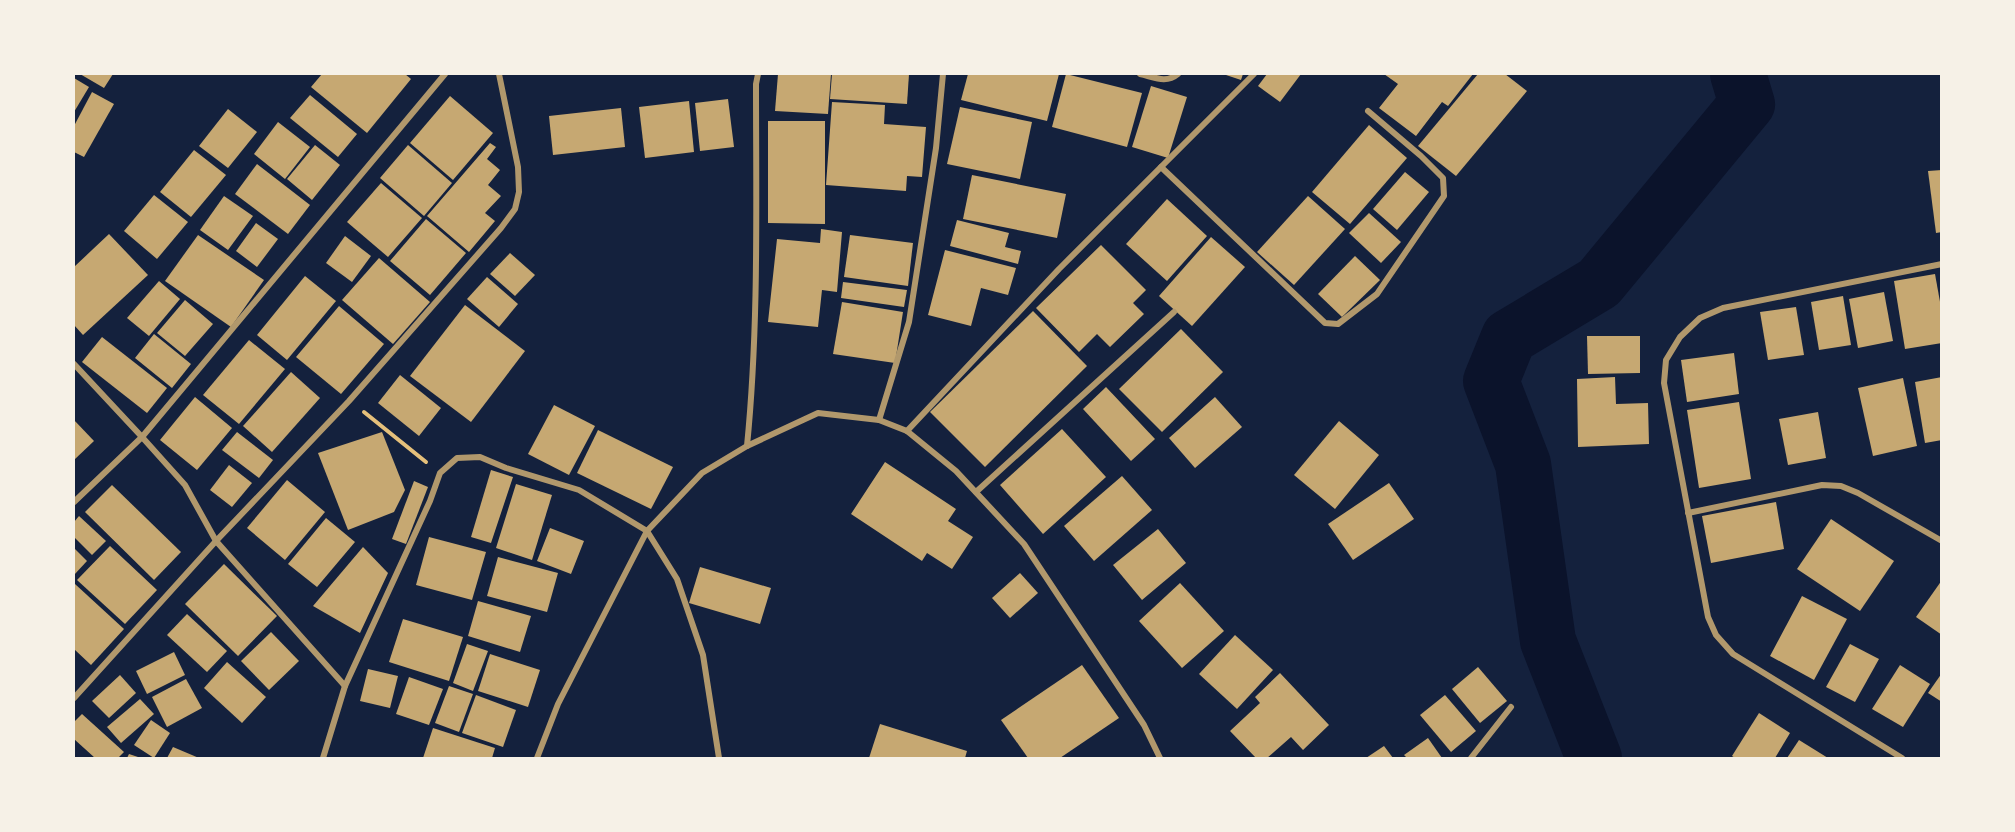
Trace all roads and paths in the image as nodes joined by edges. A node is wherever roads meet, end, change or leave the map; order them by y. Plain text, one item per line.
1 (445, 74) edge
2 (499, 74) edge
3 (758, 74) edge
4 (944, 74) edge
5 (1140, 74) edge
6 (1178, 74) edge
7 (1254, 74) edge
8 (1368, 111) dead end
9 (1161, 167) junction
10 (1941, 264) edge
11 (1174, 312) dead end
12 (74, 364) edge
13 (349, 401) junction
14 (879, 420) junction
15 (907, 431) junction
16 (142, 437) junction
17 (747, 446) junction
18 (440, 473) junction
19 (976, 492) junction
20 (74, 502) edge
21 (1688, 513) junction
22 (647, 531) junction
23 (216, 541) junction
24 (1941, 541) edge
25 (345, 686) junction
26 (74, 698) edge
27 (1511, 706) dead end
28 (322, 759) edge
29 (537, 759) edge
30 (719, 759) edge
31 (1160, 759) edge
32 (1471, 759) edge
33 (1902, 759) edge

1 - 16 street
2 - 13 street
3 - 17 street
4 - 14 street
5 - 6 street
7 - 9 street
8 - 9 street
9 - 15 street
10 - 21 street
11 - 19 street
12 - 16 street
13 - 18 path
13 - 23 street
14 - 15 street
14 - 17 street
15 - 19 street
16 - 20 street
16 - 23 street
17 - 22 street
18 - 22 street
18 - 25 street
19 - 31 street
21 - 24 street
21 - 33 street
22 - 29 street
22 - 30 street
23 - 25 street
23 - 26 street
25 - 28 street
27 - 32 street

